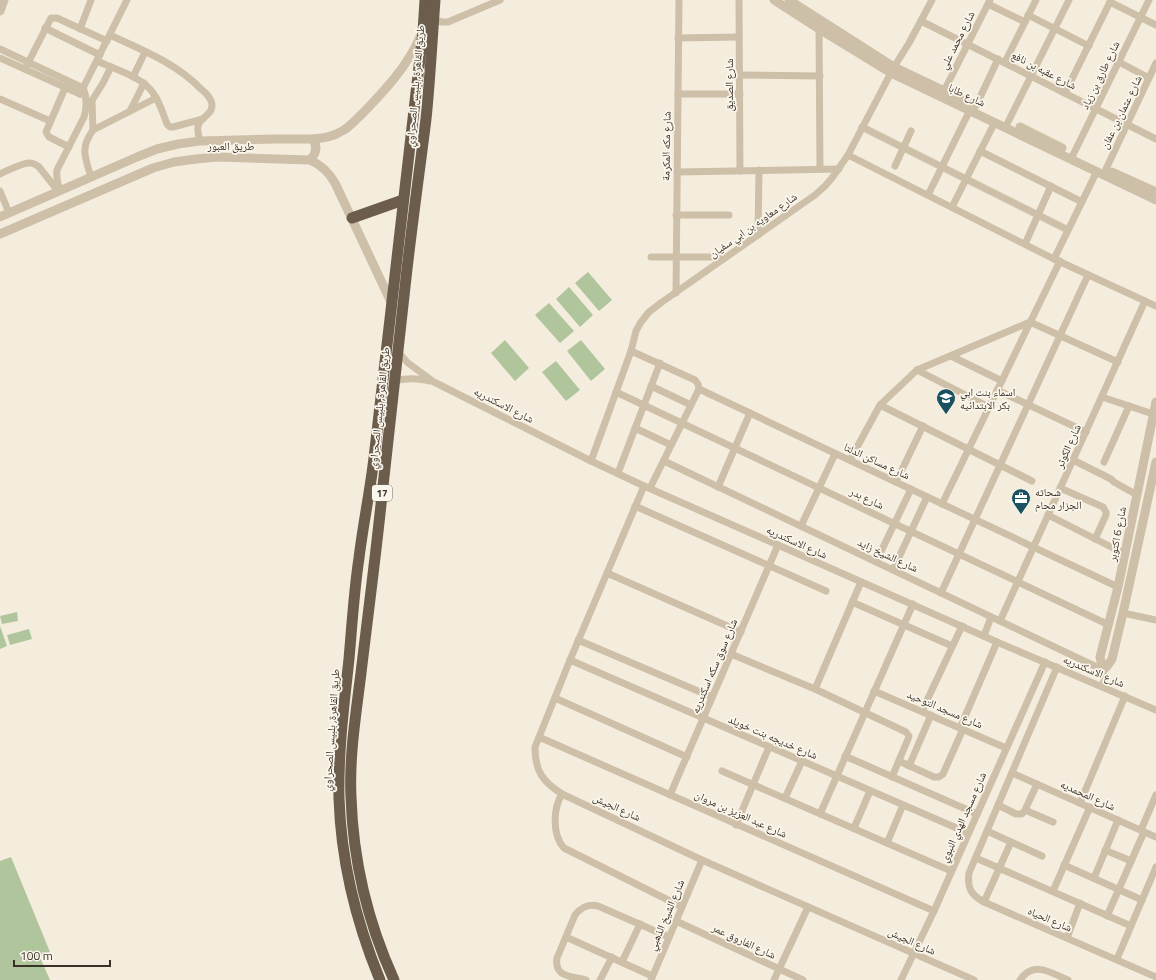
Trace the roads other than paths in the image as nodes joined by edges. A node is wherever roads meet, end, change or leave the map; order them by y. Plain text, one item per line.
1 (4, 0) edge
2 (91, 0) edge
3 (127, 0) edge
4 (425, 0) edge
5 (436, 0) edge
6 (500, 0) edge
7 (679, 0) edge
8 (739, 0) edge
9 (774, 0) edge
10 (789, 0) edge
11 (932, 0) edge
12 (1036, 0) edge
13 (1069, 0) edge
14 (1149, 0) edge
15 (1111, 1) edge
16 (989, 2) edge
17 (0, 11) edge
18 (1141, 18) junction
19 (1027, 19) junction
20 (434, 20) junction
21 (921, 21) junction
22 (1156, 25) edge
23 (45, 28) junction
24 (80, 29) junction
25 (819, 29) junction
26 (1054, 29) junction
27 (423, 32) junction
28 (739, 37) junction
29 (108, 38) junction
30 (678, 38) junction
31 (968, 44) junction
32 (1089, 46) junction
33 (0, 49) edge
34 (145, 52) junction
35 (0, 58) edge
36 (98, 58) junction
37 (1001, 61) junction
38 (1119, 62) junction
39 (1156, 63) edge
40 (27, 66) junction
41 (114, 69) junction
42 (893, 70) junction
43 (740, 75) junction
44 (820, 76) junction
45 (1031, 76) junction
46 (132, 77) junction
47 (1149, 78) junction
48 (144, 83) junction
49 (65, 88) junction
50 (944, 91) junction
51 (83, 92) junction
52 (1065, 93) junction
53 (678, 94) junction
54 (740, 94) junction
55 (156, 98) junction
56 (0, 99) edge
57 (92, 101) junction
58 (973, 108) junction
59 (1096, 109) junction
60 (86, 110) junction
61 (130, 111) junction
62 (203, 119) junction
63 (50, 121) junction
64 (995, 122) junction
65 (1008, 122) junction
66 (1127, 124) junction
67 (862, 127) junction
68 (94, 130) junction
69 (911, 131) dead end
70 (313, 139) junction
71 (1156, 139) edge
72 (200, 142) junction
73 (69, 147) junction
74 (903, 148) junction
75 (980, 151) junction
76 (848, 155) junction
77 (1073, 156) junction
78 (310, 160) junction
79 (895, 166) dead end
80 (942, 167) junction
81 (820, 169) junction
82 (839, 169) junction
83 (759, 170) junction
84 (1101, 170) junction
85 (740, 171) junction
86 (677, 172) junction
87 (0, 174) edge
88 (91, 177) junction
89 (966, 179) junction
90 (1051, 186) junction
91 (0, 191) edge
92 (59, 191) junction
93 (1156, 192) edge
94 (928, 195) junction
95 (403, 200) junction
96 (1156, 200) edge
97 (1082, 202) junction
98 (952, 207) junction
99 (9, 213) junction
100 (676, 215) junction
101 (729, 215) dead end
102 (1038, 215) junction
103 (0, 217) edge
104 (352, 218) junction
105 (1068, 230) junction
106 (0, 234) edge
107 (758, 235) junction
108 (1025, 244) junction
109 (651, 257) dead end
110 (676, 257) junction
111 (726, 257) junction
112 (1057, 260) junction
113 (1088, 275) junction
114 (676, 293) junction
115 (1145, 301) junction
116 (391, 302) junction
117 (1156, 306) edge
118 (1030, 322) junction
119 (1060, 336) junction
120 (631, 351) junction
121 (398, 352) junction
122 (951, 356) junction
123 (1118, 362) junction
124 (660, 364) junction
125 (916, 370) junction
126 (394, 381) junction
127 (1002, 381) junction
128 (434, 382) junction
129 (651, 386) junction
130 (699, 389) junction
131 (997, 390) junction
132 (616, 392) junction
133 (1102, 396) junction
134 (1156, 402) edge
135 (644, 405) junction
136 (691, 405) junction
137 (880, 405) junction
138 (1028, 405) junction
139 (989, 406) junction
140 (1129, 406) junction
141 (750, 413) junction
142 (1155, 415) edge
143 (682, 423) junction
144 (923, 426) junction
145 (635, 428) junction
146 (1086, 432) junction
147 (671, 445) junction
148 (735, 448) junction
149 (968, 449) junction
150 (836, 454) junction
151 (850, 460) junction
152 (1073, 460) junction
153 (590, 461) junction
154 (664, 461) junction
155 (1104, 462) dead end
156 (1156, 462) edge
157 (1000, 465) junction
158 (618, 473) junction
159 (1032, 481) dead end
160 (896, 482) junction
161 (718, 486) junction
162 (647, 487) junction
163 (819, 488) junction
164 (1060, 488) junction
165 (911, 489) junction
166 (1137, 495) junction
167 (928, 497) junction
168 (942, 504) junction
169 (635, 506) junction
170 (1048, 516) junction
171 (975, 520) junction
172 (895, 524) junction
173 (801, 526) junction
174 (911, 531) junction
175 (362, 534) junction
176 (377, 538) junction
177 (1095, 539) junction
178 (778, 545) junction
179 (1034, 547) junction
180 (959, 554) junction
181 (1125, 554) junction
182 (358, 561) junction
183 (374, 562) junction
184 (876, 562) junction
185 (769, 566) junction
186 (893, 570) junction
187 (607, 574) junction
188 (861, 582) junction
189 (1018, 582) junction
190 (1118, 587) junction
191 (826, 591) dead end
192 (941, 593) junction
193 (852, 602) junction
194 (913, 604) junction
195 (1124, 613) junction
196 (991, 616) junction
197 (1156, 620) edge
198 (1000, 621) junction
199 (904, 625) junction
200 (1108, 625) junction
201 (962, 626) junction
202 (740, 632) junction
203 (984, 636) junction
204 (578, 640) junction
205 (997, 642) junction
206 (952, 646) junction
207 (731, 654) junction
208 (570, 660) junction
209 (1045, 662) junction
210 (1057, 667) junction
211 (1103, 670) junction
212 (1103, 687) junction
213 (815, 689) junction
214 (874, 691) junction
215 (1125, 696) junction
216 (712, 697) junction
217 (555, 698) junction
218 (1156, 710) edge
219 (922, 711) junction
220 (865, 712) junction
221 (931, 715) junction
222 (703, 718) junction
223 (961, 728) junction
224 (539, 737) junction
225 (769, 747) junction
226 (1006, 748) junction
227 (846, 756) junction
228 (686, 757) junction
229 (802, 761) junction
230 (899, 761) junction
231 (909, 766) junction
232 (722, 771) dead end
233 (1012, 773) junction
234 (837, 776) junction
235 (892, 777) junction
236 (753, 784) junction
237 (1037, 784) junction
238 (870, 791) junction
239 (562, 794) junction
240 (670, 795) junction
241 (1156, 795) edge
242 (785, 798) junction
243 (1080, 803) junction
244 (903, 805) junction
245 (998, 805) junction
246 (1090, 807) junction
247 (1025, 810) junction
248 (820, 814) junction
249 (977, 814) junction
250 (1118, 820) junction
251 (1053, 822) dead end
252 (736, 825) junction
253 (854, 828) junction
254 (1142, 831) junction
255 (987, 832) junction
256 (968, 833) junction
257 (1156, 837) edge
258 (1011, 842) junction
259 (887, 843) junction
260 (1105, 850) junction
261 (1042, 856) dead end
262 (976, 858) junction
263 (702, 860) junction
264 (1131, 861) junction
265 (1064, 865) junction
266 (999, 868) junction
267 (1155, 870) edge
268 (951, 871) junction
269 (1094, 878) junction
270 (1119, 889) junction
271 (1053, 891) junction
272 (1142, 900) junction
273 (984, 902) junction
274 (1080, 904) junction
275 (808, 907) junction
276 (682, 908) junction
277 (934, 911) junction
278 (1107, 916) junction
279 (676, 921) junction
280 (640, 924) junction
281 (1131, 926) junction
282 (566, 937) junction
283 (669, 937) junction
284 (1067, 938) junction
285 (370, 954) junction
286 (914, 954) junction
287 (612, 958) junction
288 (1116, 959) junction
289 (622, 962) junction
290 (779, 969) junction
291 (1156, 977) edge
292 (651, 978) edge
293 (376, 980) edge
294 (380, 980) edge
295 (394, 980) edge
296 (586, 980) edge
297 (600, 980) edge
298 (774, 980) edge
299 (803, 980) edge
300 (901, 980) edge
301 (974, 980) edge
302 (1020, 980) edge
303 (1068, 980) edge

1 - 17 street
2 - 24 street
3 - 29 street
4 - 27 highway, طريق القاهرة, بلبيس الصحراوي / 17
5 - 20 highway, طريق القاهرة, بلبيس الصحراوي / 17
6 - 20 street
7 - 30 street, شارع مكه المكرمة
8 - 28 street, شارع الصديق
9 - 25 street, شارع طابا
10 - 42 street, شارع طابا
11 - 21 street, شارع معاويه بن ابي سفيان
12 - 19 street
13 - 26 street
14 - 18 street, شارع طارق بن زياد
15 - 18 street
15 - 32 street
16 - 19 street
16 - 31 street, شارع محمد علي
18 - 22 street
18 - 38 street, شارع طارق بن زياد
19 - 26 street
19 - 37 street
20 - 121 highway, طريق القاهرة, بلبيس الصحراوي / 17
21 - 31 street, شارع عقبه بن نافع
21 - 42 street, شارع معاويه بن ابي سفيان
23 - 24 street
23 - 36 street
23 - 40 street
24 - 29 street
25 - 42 street, شارع طابا
25 - 44 street
26 - 32 street
26 - 45 street
27 - 70 street, طريق العبور
27 - 95 highway, طريق القاهرة, بلبيس الصحراوي / 17
28 - 30 street
28 - 43 street, شارع الصديق
29 - 34 street
29 - 36 street
30 - 53 street, شارع مكه المكرمة
31 - 37 street, شارع عقبه بن نافع
31 - 50 street, شارع محمد علي
32 - 52 street
33 - 40 street
34 - 46 street
34 - 62 street
35 - 40 street
36 - 41 street
36 - 51 street
37 - 45 street, شارع عقبه بن نافع
37 - 58 street
38 - 47 street
38 - 59 street, شارع طارق بن زياد
39 - 47 street, شارع عثمان بن عفان
40 - 49 street
40 - 51 street
41 - 46 street
41 - 57 street
42 - 50 street, شارع طابا
42 - 58 street, شارع طابا
42 - 67 street, شارع معاويه بن ابي سفيان
43 - 44 street
43 - 54 street, شارع الصديق
44 - 81 street
45 - 52 street, شارع عقبه بن نافع
45 - 65 street
46 - 48 street
47 - 66 street, شارع عثمان بن عفان
48 - 55 street
48 - 61 street
49 - 51 street
49 - 63 street
50 - 58 street, شارع طابا
51 - 60 street
52 - 59 street, شارع عقبه بن نافع
53 - 54 street
53 - 86 street, شارع مكه المكرمة
54 - 85 street, شارع الصديق
55 - 61 street
55 - 62 street
56 - 63 street
57 - 60 street
57 - 68 street
58 - 64 street, شارع طابا
58 - 65 street, شارع طابا
58 - 80 street
59 - 66 street, شارع عقبه بن نافع
59 - 77 street, شارع طارق بن زياد
60 - 73 street
61 - 68 street
62 - 72 street
63 - 73 street
64 - 75 street
64 - 77 street, شارع طابا
65 - 77 street, شارع طابا
66 - 71 street, شارع عقبه بن نافع
66 - 84 street, شارع عثمان بن عفان
67 - 74 street
67 - 76 street, شارع معاويه بن ابي سفيان
68 - 88 street
69 - 74 street
70 - 72 street, طريق العبور
70 - 78 street
72 - 88 street, طريق العبور
73 - 92 street
74 - 79 street
74 - 80 street
75 - 89 street
75 - 90 street
76 - 82 street, شارع معاويه بن ابي سفيان
76 - 94 street
77 - 84 street, شارع طابا
78 - 104 street
78 - 106 street, طريق العبور
80 - 89 street
80 - 94 street
81 - 82 street
81 - 83 street
82 - 107 street, شارع معاويه بن ابي سفيان
83 - 85 street
83 - 107 street
84 - 93 street, شارع طابا
84 - 96 street, شارع طابا
84 - 97 street, شارع عثمان بن عفان
85 - 86 street
86 - 100 street, شارع مكه المكرمة
87 - 92 street
88 - 92 street, طريق العبور
89 - 98 street
89 - 102 street
90 - 97 street
90 - 102 street
91 - 99 street
92 - 99 street, طريق العبور
94 - 98 street
95 - 104 highway
95 - 116 highway, طريق القاهرة, بلبيس الصحراوي / 17
97 - 105 street, شارع عثمان بن عفان
98 - 108 street
99 - 103 street, طريق العبور
100 - 101 street
100 - 110 street, شارع مكه المكرمة
102 - 105 street
102 - 108 street
104 - 116 street
105 - 112 street, شارع عثمان بن عفان
107 - 111 street, شارع معاويه بن ابي سفيان
108 - 112 street
109 - 110 street
110 - 111 street
110 - 114 street, شارع مكه المكرمة
111 - 114 street, شارع معاويه بن ابي سفيان
112 - 113 street
112 - 118 street, شارع عثمان بن عفان
113 - 115 street
113 - 119 street
114 - 120 street, شارع معاويه بن ابي سفيان
115 - 117 street
115 - 123 street, شارع الكوثر
116 - 175 highway, طريق القاهرة, بلبيس الصحراوي / 17
118 - 119 street
118 - 122 street
118 - 127 street, شارع عثمان بن عفان
119 - 123 street
119 - 138 street
120 - 124 street, شارع مساكن الدلتا
120 - 132 street, شارع معاويه بن ابي سفيان
121 - 126 highway, طريق القاهرة, بلبيس الصحراوي / 17
121 - 128 street, شارع الاسكندريه
122 - 125 street
122 - 127 street
123 - 133 street, شارع الكوثر
124 - 129 street
124 - 130 street, شارع مساكن الدلتا
125 - 137 street
125 - 139 street
126 - 128 street, شارع الاسكندريه
126 - 176 highway, طريق القاهرة, بلبيس الصحراوي / 17
127 - 131 street, شارع عثمان بن عفان
128 - 153 street, شارع الاسكندريه
129 - 135 street
129 - 136 street
130 - 136 street, شارع الجيش
130 - 141 street, شارع مساكن الدلتا
131 - 138 street
131 - 139 street, شارع عثمان بن عفان
132 - 135 street, شارع بدر
132 - 153 street, شارع معاويه بن ابي سفيان
133 - 140 street
133 - 146 street, شارع الكوثر
134 - 142 street, شارع 6 اكتوبر
135 - 143 street, شارع بدر
135 - 145 street
136 - 143 street, شارع الجيش
137 - 144 street
137 - 151 street
138 - 146 street
138 - 157 street
139 - 149 street, شارع عثمان بن عفان
140 - 142 street
140 - 155 street
141 - 148 street
141 - 150 street, شارع مساكن الدلتا
142 - 166 street, شارع 6 اكتوبر
143 - 147 street, شارع الجيش
143 - 148 street, شارع بدر
144 - 149 street
144 - 160 street
145 - 147 street
145 - 158 street
146 - 152 street, شارع الكوثر
147 - 154 street, شارع الجيش
148 - 161 street
148 - 163 street, شارع بدر
149 - 157 street
149 - 168 street, شارع عثمان بن عفان
150 - 151 street, شارع مساكن الدلتا
150 - 163 street
151 - 160 street, شارع مساكن الدلتا
152 - 164 street, شارع الكوثر
152 - 166 street
153 - 158 street, شارع الاسكندريه
154 - 161 street, شارع الشيخ زايد
154 - 162 street, شارع الجيش
156 - 195 street, شارع 6 اكتوبر
157 - 159 street
157 - 171 street
158 - 162 street, شارع الاسكندريه
160 - 165 street, شارع مساكن الدلتا
161 - 173 street, شارع الشيخ زايد
162 - 169 street, شارع الجيش
162 - 178 street, شارع الاسكندريه
163 - 172 street, شارع بدر
163 - 173 street
164 - 170 street, شارع الكوثر
164 - 177 street
165 - 167 street, شارع مساكن الدلتا
165 - 172 street
166 - 181 street, شارع 6 اكتوبر
167 - 168 street, شارع مساكن الدلتا
167 - 174 street
168 - 171 street, شارع مساكن الدلتا
169 - 185 street
169 - 187 street, شارع الجيش
170 - 177 street
170 - 179 street, شارع الكوثر
171 - 179 street, شارع مساكن الدلتا
171 - 180 street
172 - 174 street, شارع بدر
172 - 184 street
173 - 184 street, شارع الشيخ زايد
174 - 180 street, شارع بدر
174 - 186 street
175 - 176 highway
175 - 182 highway, طريق القاهرة, بلبيس الصحراوي / 17
176 - 183 highway, طريق القاهرة, بلبيس الصحراوي / 17
177 - 181 street
178 - 185 street, شارع سوق سكه اسكندريه
178 - 188 street, شارع الاسكندريه
179 - 189 street, شارع الكوثر
179 - 190 street, شارع مساكن الدلتا
180 - 189 street, شارع بدر
180 - 192 street
181 - 190 street, شارع 6 اكتوبر
182 - 183 highway
182 - 285 highway, طريق القاهرة, بلبيس الصحراوي / 17
183 - 295 highway, طريق القاهرة, بلبيس الصحراوي / 17
184 - 186 street, شارع الشيخ زايد
185 - 191 street
185 - 202 street, شارع سوق سكه اسكندريه
186 - 192 street, شارع الشيخ زايد
187 - 202 street
187 - 204 street, شارع الجيش
188 - 193 street
188 - 194 street, شارع الاسكندريه
189 - 198 street, شارع الكوثر
189 - 200 street, شارع بدر
190 - 200 street, شارع 6 اكتوبر
192 - 196 street, شارع الشيخ زايد
193 - 199 street
193 - 213 street
194 - 199 street
194 - 201 street, شارع الاسكندريه
195 - 197 street
195 - 211 street, شارع 6 اكتوبر
196 - 198 street, شارع الشيخ زايد
196 - 203 street
198 - 211 street, شارع الشيخ زايد
199 - 206 street
199 - 214 street
200 - 211 street, شارع 6 اكتوبر
201 - 203 street, شارع الاسكندريه
201 - 206 street
202 - 207 street, شارع سوق سكه اسكندريه
203 - 205 street, شارع الاسكندريه
204 - 208 street, شارع الجيش
204 - 216 street
205 - 209 street, شارع الاسكندريه
205 - 223 street
206 - 219 street
207 - 213 street
207 - 216 street, شارع سوق سكه اسكندريه
208 - 217 street, شارع الجيش
208 - 222 street, شارع خديجه بنت خويلد
209 - 210 street, شارع الاسكندريه
209 - 226 street, شارع مسجد الهدي النبوي
210 - 212 street, شارع الاسكندريه
210 - 233 street
211 - 212 street, شارع 6 اكتوبر
212 - 215 street, شارع الاسكندريه
213 - 220 street
214 - 219 street, شارع مسجد التوحيد
214 - 220 street
215 - 218 street, شارع الاسكندريه
215 - 243 street
216 - 222 street, شارع سوق سكه اسكندريه
217 - 224 street, شارع الجيش
217 - 228 street
219 - 221 street, شارع مسجد التوحيد
220 - 227 street
220 - 230 street
221 - 223 street, شارع مسجد التوحيد
221 - 231 street
222 - 225 street, شارع خديجه بنت خويلد
222 - 228 street, شارع سوق سكه اسكندريه
223 - 226 street, شارع مسجد التوحيد
223 - 231 street
224 - 239 street, شارع الجيش
224 - 240 street, شارع عبد العزيز بن مروان
225 - 229 street, شارع خديجه بنت خويلد
225 - 236 street
226 - 249 street, شارع مسجد الهدي النبوي
227 - 234 street
227 - 235 street
228 - 240 street, شارع سوق سكه اسكندريه
229 - 234 street, شارع خديجه بنت خويلد
229 - 242 street
230 - 231 street
230 - 235 street
232 - 236 street
233 - 237 street, شارع المحمديه
233 - 245 street
234 - 238 street, شارع خديجه بنت خويلد
234 - 248 street
235 - 249 street
236 - 242 street
236 - 252 street
237 - 243 street, شارع المحمديه
237 - 247 street
238 - 244 street, شارع خديجه بنت خويلد
238 - 253 street
239 - 263 street, شارع الجيش
239 - 276 street
240 - 252 street, شارع عبد العزيز بن مروان
241 - 254 street
242 - 248 street
243 - 246 street, شارع المحمديه
244 - 256 street, شارع خديجه بنت خويلد
244 - 259 street
245 - 247 street
245 - 255 street
246 - 250 street, شارع المحمديه
246 - 265 street
247 - 251 street
248 - 253 street
249 - 256 street, شارع مسجد الهدي النبوي
250 - 254 street, شارع المحمديه
250 - 260 street
252 - 277 street, شارع عبد العزيز بن مروان
253 - 259 street
254 - 257 street, شارع المحمديه
254 - 264 street
255 - 258 street
255 - 262 street
256 - 268 street, شارع مسجد الهدي النبوي
258 - 261 street
258 - 266 street
259 - 268 street
260 - 264 street
260 - 269 street
262 - 266 street
262 - 273 street, شارع الحياه
263 - 275 street, شارع الجيش
263 - 276 street, شارع الشيخ الذهبي
264 - 270 street
265 - 269 street
265 - 271 street
266 - 271 street
266 - 273 street
267 - 272 street
268 - 277 street, شارع مسجد الهدي النبوي
269 - 270 street
270 - 272 street
270 - 278 street
271 - 274 street
272 - 281 street
273 - 284 street, شارع الحياه
274 - 278 street
274 - 284 street
275 - 286 street, شارع الجيش
275 - 290 street
276 - 279 street, شارع الشيخ الذهبي
277 - 286 street, شارع مسجد الهدي النبوي
278 - 281 street
279 - 283 street, شارع الشيخ الذهبي
279 - 290 street, شارع الفاروق عمر
280 - 282 street
280 - 283 street
280 - 289 street
281 - 288 street
282 - 287 street
282 - 296 street
283 - 292 street, شارع الشيخ الذهبي
284 - 288 street, شارع الحياه
285 - 293 street
285 - 294 highway, طريق القاهرة, بلبيس الصحراوي / 17
286 - 300 street, شارع مسجد الهدي النبوي
286 - 301 street, شارع الجيش
287 - 289 street
287 - 297 street
288 - 291 street, شارع الحياه
289 - 292 street
290 - 298 street
290 - 299 street, شارع الفاروق عمر
302 - 303 street

